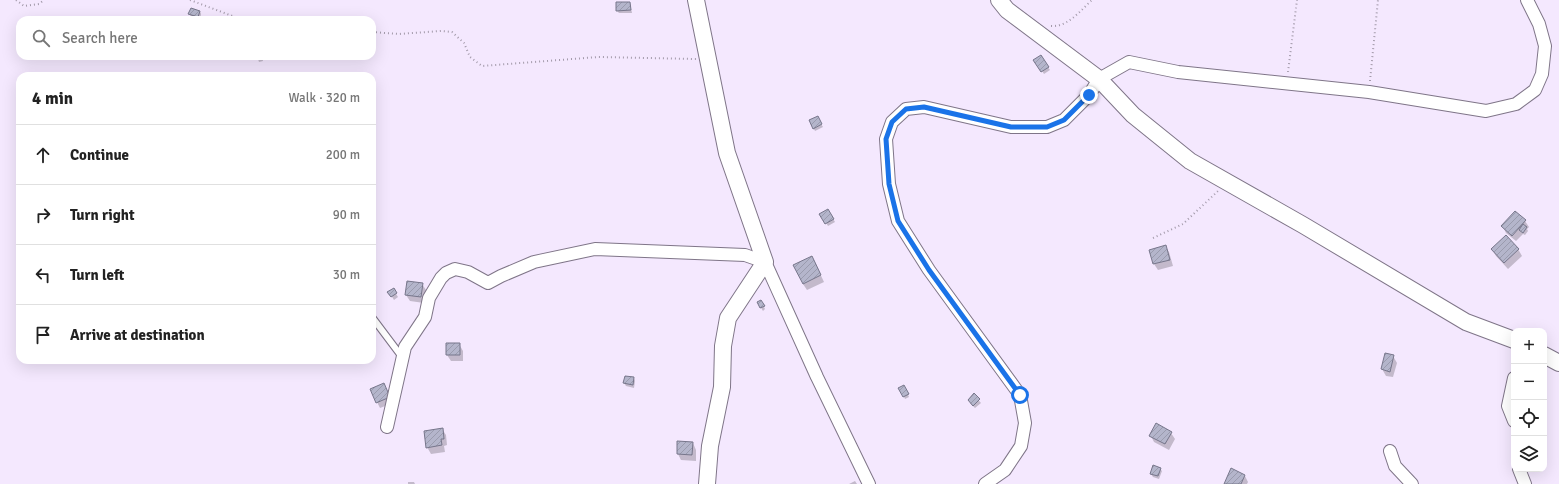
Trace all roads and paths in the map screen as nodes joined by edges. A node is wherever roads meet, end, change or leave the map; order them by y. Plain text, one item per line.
1 (16, 0) edge
2 (44, 0) edge
3 (190, 0) edge
4 (696, 0) edge
5 (999, 0) edge
6 (1092, 0) edge
7 (1297, 0) edge
8 (1378, 0) edge
9 (1527, 0) edge
10 (232, 16) edge
11 (1026, 24) junction
12 (376, 32) edge
13 (709, 59) junction
14 (1099, 79) junction
15 (1287, 83) junction
16 (1370, 92) junction
17 (1228, 182) junction
18 (1153, 238) dead end
19 (765, 262) junction
20 (376, 322) edge
21 (1511, 339) edge
22 (1547, 356) edge
23 (402, 358) junction
24 (1559, 362) edge
25 (1511, 392) edge
26 (1511, 414) edge
27 (387, 427) dead end
28 (1390, 451) dead end
29 (1520, 472) edge
30 (707, 484) edge
31 (869, 484) edge
32 (985, 484) edge
33 (1412, 484) edge
34 (1525, 484) edge

1 - 2 path
3 - 10 path
4 - 13 main road
5 - 11 main road
6 - 11 path
7 - 15 path
8 - 16 path
9 - 16 street
11 - 14 main road
12 - 13 path
13 - 19 main road
14 - 15 street
14 - 17 main road
14 - 32 street
15 - 16 street
17 - 18 path
17 - 21 main road
19 - 23 street
19 - 30 main road
19 - 31 street
20 - 23 lane
22 - 24 main road
23 - 27 street
25 - 26 street
28 - 33 street
29 - 34 street

